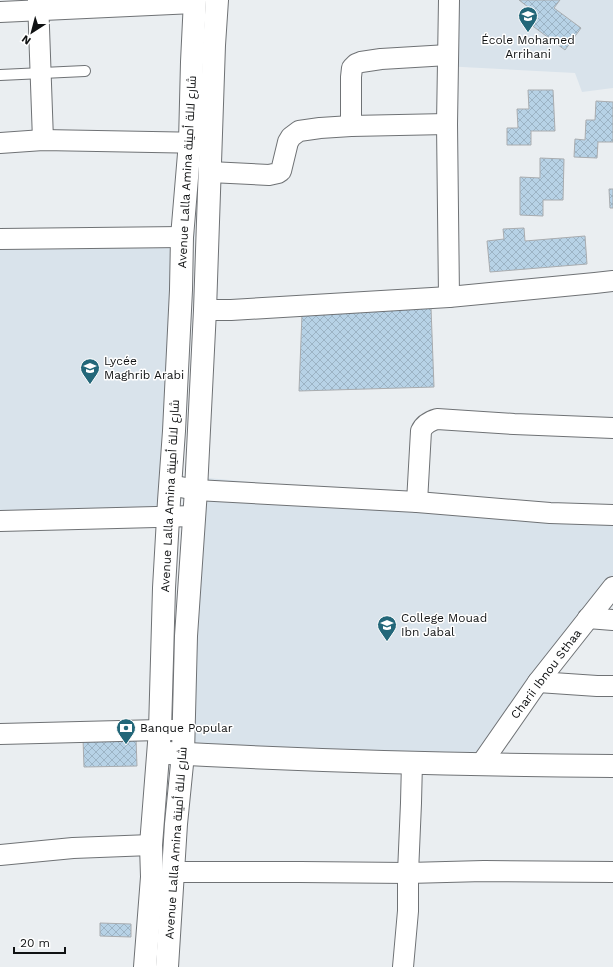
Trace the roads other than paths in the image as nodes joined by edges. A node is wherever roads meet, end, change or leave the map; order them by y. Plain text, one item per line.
1 (217, 0) edge
2 (449, 0) edge
3 (195, 2) edge
4 (38, 5) edge
5 (0, 12) edge
6 (448, 55) junction
7 (85, 71) dead end
8 (41, 73) junction
9 (0, 75) edge
10 (446, 124) junction
11 (351, 126) junction
12 (43, 140) junction
13 (190, 142) junction
14 (0, 143) edge
15 (211, 143) junction
16 (210, 172) junction
17 (182, 237) junction
18 (0, 239) edge
19 (613, 280) edge
20 (449, 296) junction
21 (205, 310) junction
22 (613, 428) edge
23 (170, 485) junction
24 (196, 490) junction
25 (417, 502) junction
26 (613, 515) edge
27 (195, 516) junction
28 (168, 517) junction
29 (0, 520) edge
30 (613, 587) edge
31 (588, 618) junction
32 (613, 620) edge
33 (538, 682) junction
34 (613, 686) edge
35 (160, 730) junction
36 (184, 730) junction
37 (0, 734) edge
38 (158, 753) junction
39 (183, 754) junction
40 (412, 762) junction
41 (481, 764) junction
42 (613, 766) edge
43 (151, 845) junction
44 (0, 855) edge
45 (173, 872) junction
46 (613, 872) edge
47 (408, 873) junction
48 (145, 967) edge
49 (167, 967) edge
50 (403, 967) edge

1 - 15 street, Avenue Lalla Amina شارع لالة أمينة
2 - 6 street
3 - 4 street
3 - 13 street, Avenue Lalla Amina شارع لالة أمينة
4 - 5 street
4 - 8 street
6 - 10 street
6 - 11 street
7 - 8 lane
8 - 9 lane
8 - 12 street
10 - 11 street
10 - 20 street
11 - 16 street
12 - 13 street
12 - 14 street
13 - 15 street
13 - 17 street, Avenue Lalla Amina شارع لالة أمينة
15 - 16 street, Avenue Lalla Amina شارع لالة أمينة
16 - 21 street, Avenue Lalla Amina شارع لالة أمينة
17 - 18 street
17 - 23 street, Avenue Lalla Amina شارع لالة أمينة
19 - 20 street
20 - 21 street
21 - 24 street, Avenue Lalla Amina شارع لالة أمينة
22 - 25 street
23 - 24 street
23 - 28 street, Avenue Lalla Amina شارع لالة أمينة
24 - 25 street
24 - 27 street, Avenue Lalla Amina شارع لالة أمينة
25 - 26 street
27 - 28 street
27 - 36 street, Avenue Lalla Amina شارع لالة أمينة
28 - 29 street
28 - 35 street, Avenue Lalla Amina شارع لالة أمينة
30 - 31 street, Charii Ibnou Sthaa
31 - 32 street
31 - 33 street, Charii Ibnou Sthaa
33 - 34 street
33 - 41 street, Charii Ibnou Sthaa
35 - 36 street
35 - 37 street
35 - 38 street, Avenue Lalla Amina شارع لالة أمينة
36 - 39 street, Avenue Lalla Amina شارع لالة أمينة
38 - 39 street
38 - 43 street, Avenue Lalla Amina شارع لالة أمينة
39 - 40 street
39 - 45 street, Avenue Lalla Amina شارع لالة أمينة
40 - 41 street
40 - 47 street
41 - 42 street
43 - 44 street
43 - 48 street, Avenue Lalla Amina شارع لالة أمينة
45 - 47 street
45 - 49 street, Avenue Lalla Amina شارع لالة أمينة
46 - 47 street
47 - 50 street

